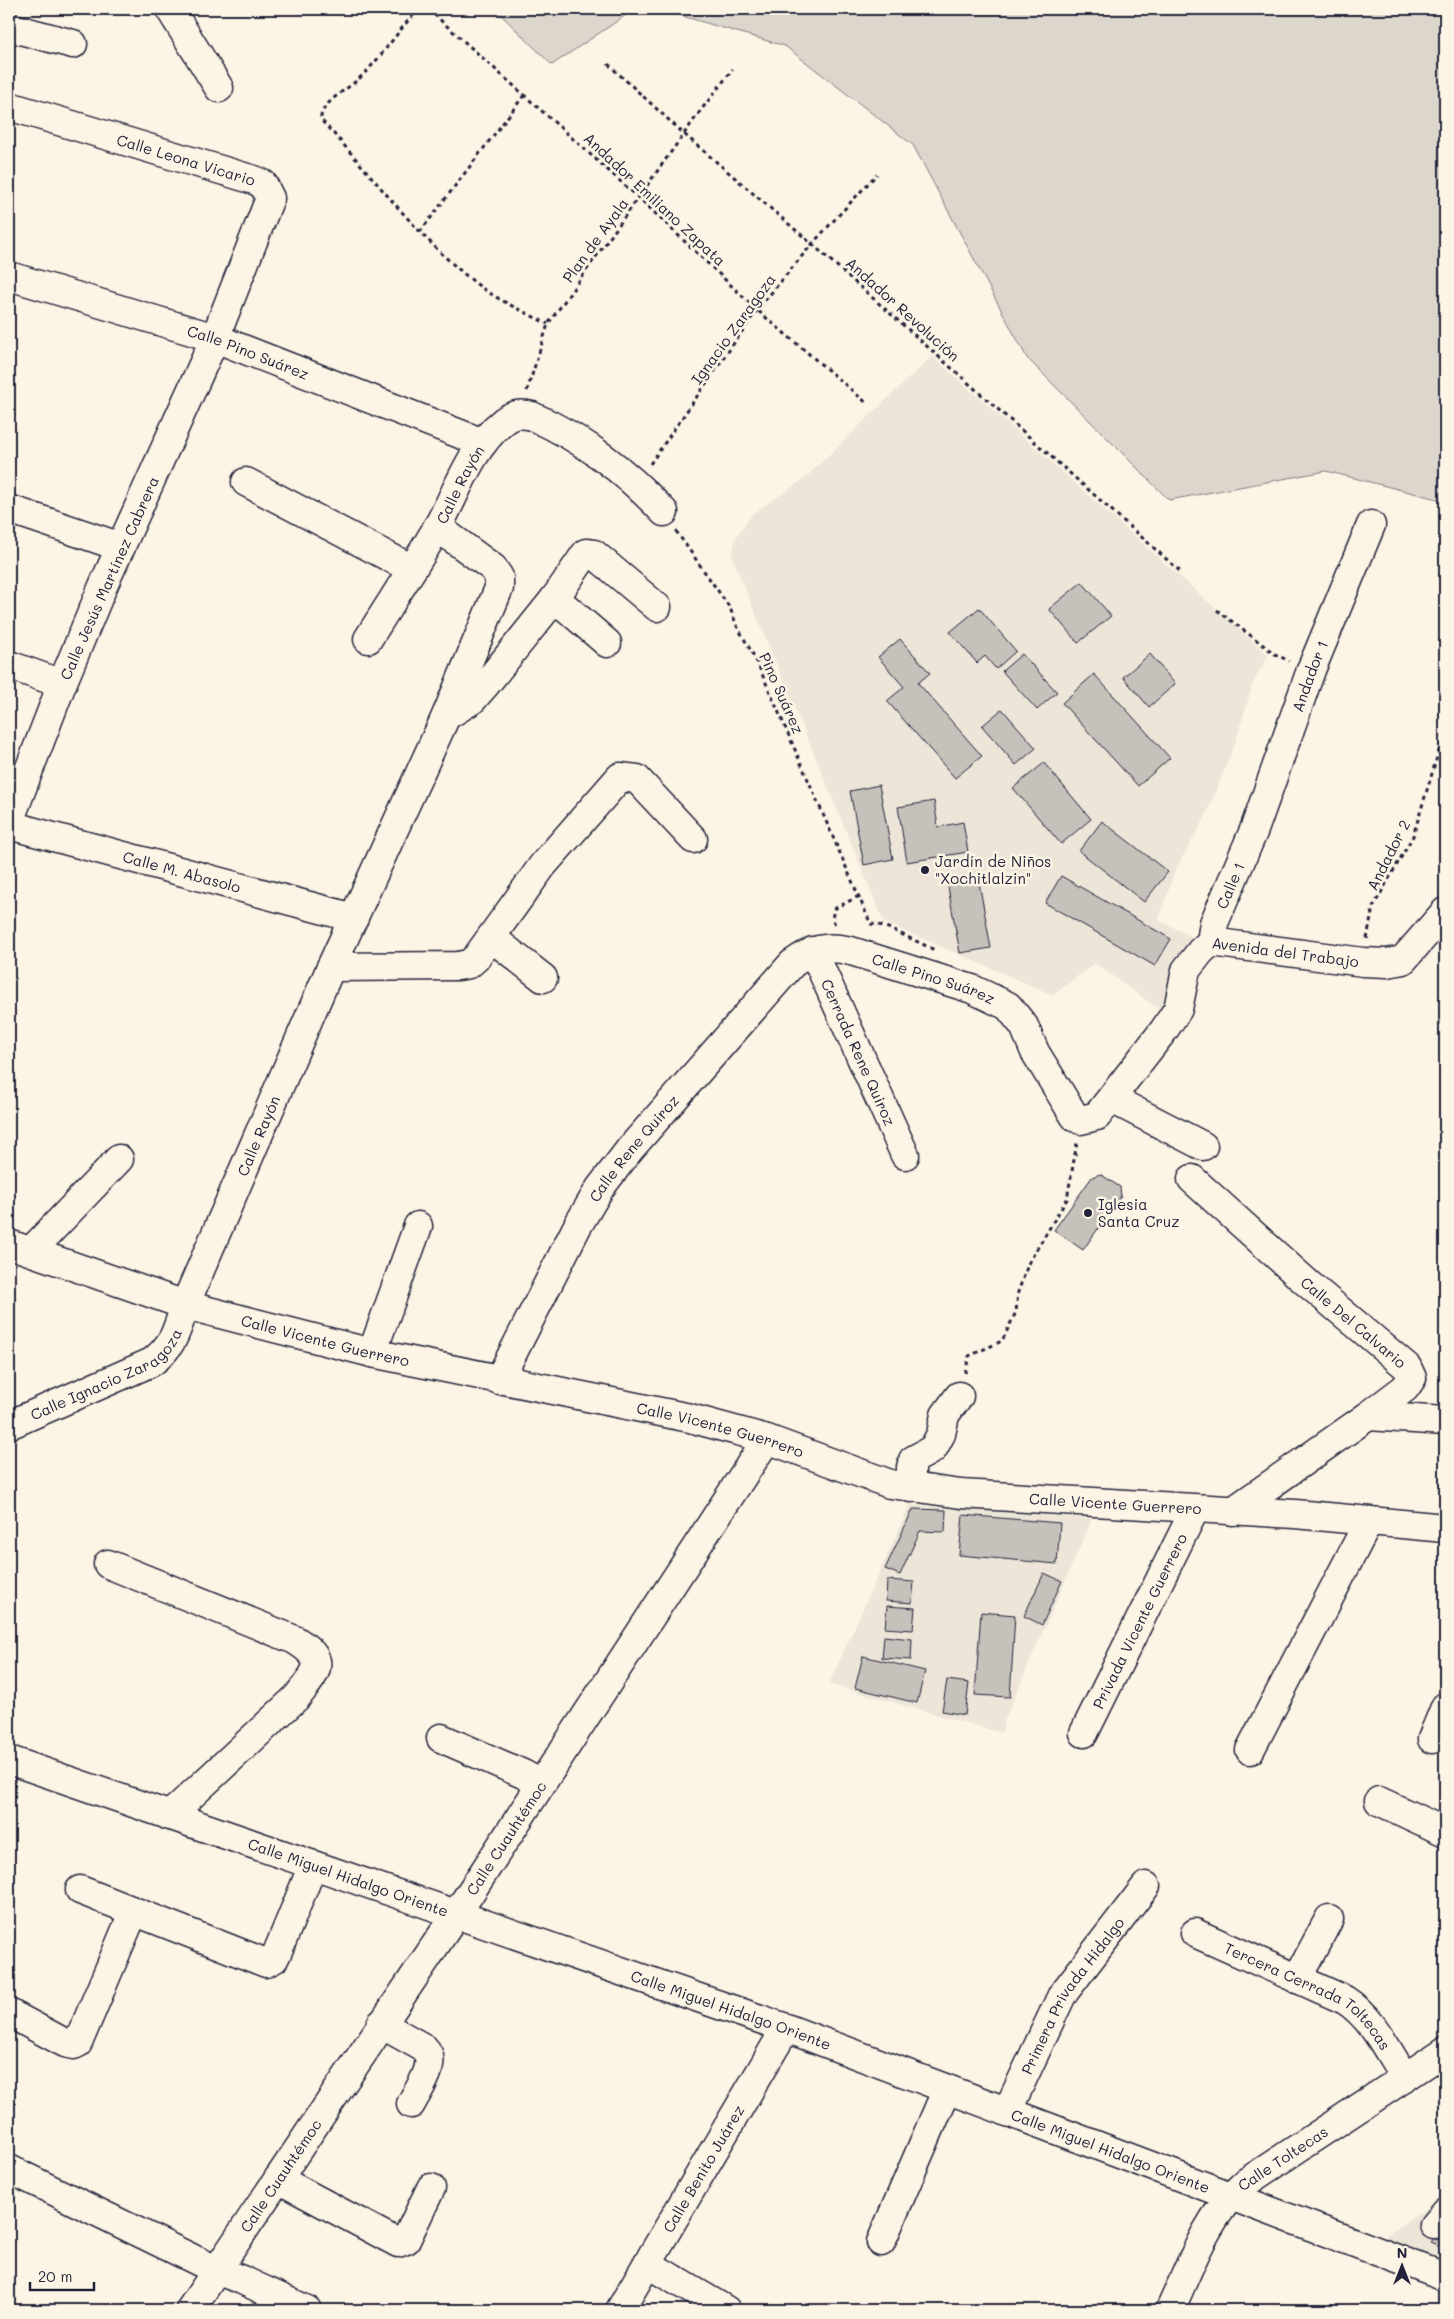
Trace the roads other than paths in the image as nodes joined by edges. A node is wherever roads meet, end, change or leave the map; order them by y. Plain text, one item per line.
1 (170, 9) edge
2 (9, 27) edge
3 (73, 44) dead end
4 (219, 88) dead end
5 (9, 106) edge
6 (9, 276) edge
7 (215, 338) junction
8 (483, 443) junction
9 (246, 482) dead end
10 (9, 509) edge
11 (664, 512) road end
12 (1371, 525) dead end
13 (437, 528) junction
14 (121, 547) junction
15 (412, 568) junction
16 (555, 598) junction
17 (657, 607) dead end
18 (368, 639) dead end
19 (607, 644) dead end
20 (9, 665) edge
21 (62, 684) junction
22 (446, 716) junction
23 (9, 823) edge
24 (1254, 830) joint
25 (693, 839) dead end
26 (1445, 912) edge
27 (354, 918) junction
28 (492, 938) junction
29 (1211, 942) junction
30 (813, 950) junction
31 (331, 967) junction
32 (543, 978) dead end
33 (1112, 1099) junction
34 (1081, 1120) joint
35 (1203, 1146) dead end
36 (905, 1155) dead end
37 (119, 1159) dead end
38 (1192, 1179) dead end
39 (418, 1226) dead end
40 (20, 1247) edge
41 (186, 1305) junction
42 (372, 1353) junction
43 (499, 1380) junction
44 (960, 1396) road end
45 (1368, 1416) junction
46 (1445, 1422) edge
47 (9, 1425) edge
48 (767, 1439) junction
49 (910, 1488) junction
50 (1195, 1510) junction
51 (1233, 1511) junction
52 (1369, 1521) junction
53 (1445, 1528) edge
54 (108, 1564) dead end
55 (1445, 1707) edge
56 (1084, 1733) dead end
57 (441, 1738) dead end
58 (1432, 1739) dead end
59 (1250, 1750) dead end
60 (9, 1760) edge
61 (541, 1784) junction
62 (1379, 1801) dead end
63 (169, 1816) junction
64 (1445, 1832) edge
65 (313, 1865) junction
66 (1146, 1886) dead end
67 (80, 1890) dead end
68 (133, 1913) junction
69 (455, 1916) junction
70 (1329, 1919) dead end
71 (1194, 1932) dead end
72 (1297, 1979) junction
73 (9, 2013) edge
74 (381, 2024) junction
75 (786, 2028) junction
76 (1445, 2051) edge
77 (1405, 2078) junction
78 (947, 2088) junction
79 (411, 2104) dead end
80 (1007, 2112) junction
81 (9, 2169) edge
82 (278, 2179) junction
83 (431, 2188) dead end
84 (1230, 2196) junction
85 (881, 2242) dead end
86 (648, 2264) junction
87 (216, 2270) junction
88 (1445, 2277) edge
89 (190, 2310) edge
90 (307, 2310) edge
91 (620, 2310) edge
92 (726, 2310) edge
93 (1170, 2310) edge

1 - 4 street
2 - 3 street
5 - 7 street, Calle Leona Vicario
6 - 7 street, Calle Pino Suárez
7 - 8 street, Calle Pino Suárez
7 - 14 street, Calle Jesús Martínez Cabrera
8 - 11 street, Calle Rayón
8 - 13 street, Calle Rayón
9 - 15 street
10 - 14 street
12 - 24 street, Andador 1
13 - 15 street
13 - 22 street, Calle Rayón
14 - 21 street, Calle Jesús Martínez Cabrera
15 - 18 street
16 - 17 street
16 - 19 street
16 - 22 street
20 - 21 street
21 - 23 street, Calle Jesús Martínez Cabrera
22 - 27 street, Calle Rayón
23 - 27 street, Calle M. Abasolo
24 - 29 street, Calle 1
25 - 28 street
26 - 29 street, Avenida del Trabajo
27 - 31 street, Calle Rayón
28 - 31 street
28 - 32 street
29 - 33 street, Avenida del Trabajo
30 - 34 street, Calle Pino Suárez
30 - 36 street, Cerrada Rene Quiroz
30 - 43 street, Calle Rene Quiroz
31 - 41 street, Calle Rayón
33 - 34 street, Avenida del Trabajo
33 - 35 street
37 - 40 street
38 - 45 street, Calle Del Calvario
39 - 42 street
40 - 41 street, Calle Vicente Guerrero
41 - 42 street, Calle Vicente Guerrero
41 - 47 street, Calle Ignacio Zaragoza
42 - 43 street, Calle Vicente Guerrero
43 - 48 street, Calle Vicente Guerrero
44 - 49 street
45 - 46 street
45 - 51 street, Calle Del Calvario
48 - 49 street, Calle Vicente Guerrero
48 - 61 street, Calle Cuauhtémoc
49 - 50 street, Calle Vicente Guerrero
50 - 51 street, Calle Vicente Guerrero
50 - 56 street, Privada Vicente Guerrero
51 - 52 street, Calle Vicente Guerrero
52 - 53 street, Calle Vicente Guerrero
52 - 59 street
54 - 63 street
55 - 58 street
57 - 61 street
60 - 63 street, Calle Miguel Hidalgo Oriente
61 - 69 street, Calle Cuauhtémoc
62 - 64 street
63 - 65 street, Calle Miguel Hidalgo Oriente
65 - 68 street
65 - 69 street, Calle Miguel Hidalgo Oriente
66 - 80 street, Primera Privada Hidalgo
67 - 68 street
68 - 73 street
69 - 74 street, Calle Cuauhtémoc
69 - 75 street, Calle Miguel Hidalgo Oriente
70 - 72 street
71 - 72 street, Tercera Cerrada Toltecas
72 - 77 street, Tercera Cerrada Toltecas
74 - 79 street
74 - 82 street, Calle Cuauhtémoc
75 - 78 street, Calle Miguel Hidalgo Oriente
75 - 86 street, Calle Benito Juárez
76 - 77 street, Calle Toltecas
77 - 84 street, Calle Toltecas
78 - 80 street, Calle Miguel Hidalgo Oriente
78 - 85 street
80 - 84 street, Calle Miguel Hidalgo Oriente
81 - 87 street
82 - 83 street
82 - 87 street, Calle Cuauhtémoc
84 - 88 street, Calle Miguel Hidalgo Oriente
84 - 93 street, Calle Toltecas
86 - 91 street, Calle Benito Juárez
86 - 92 street
87 - 89 street, Calle Cuauhtémoc
87 - 90 street

